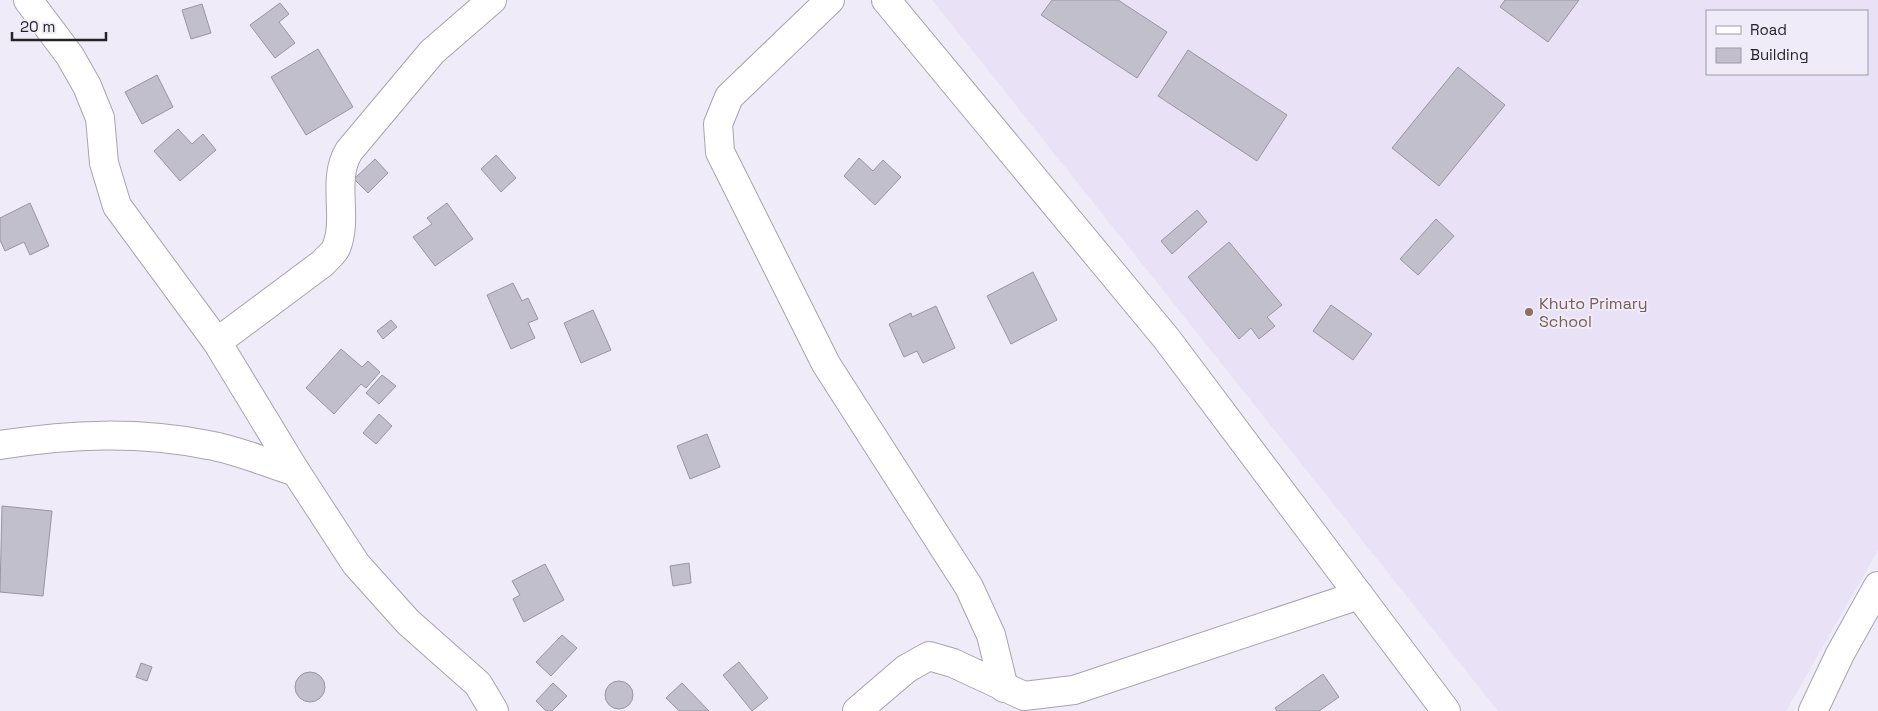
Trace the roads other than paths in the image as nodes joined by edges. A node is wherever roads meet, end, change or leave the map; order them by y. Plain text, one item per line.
1 (28, 0) edge
2 (492, 0) edge
3 (830, 0) edge
4 (886, 0) edge
5 (217, 342) junction
6 (0, 445) edge
7 (296, 472) junction
8 (1878, 586) edge
9 (1359, 595) junction
10 (1004, 688) junction
11 (494, 711) edge
12 (857, 711) edge
13 (1446, 711) edge
14 (1813, 711) edge

1 - 5 street
2 - 5 street
3 - 10 street
4 - 9 street
5 - 7 street
6 - 7 street
7 - 11 street
8 - 14 street
9 - 10 street
9 - 13 street
10 - 12 street

